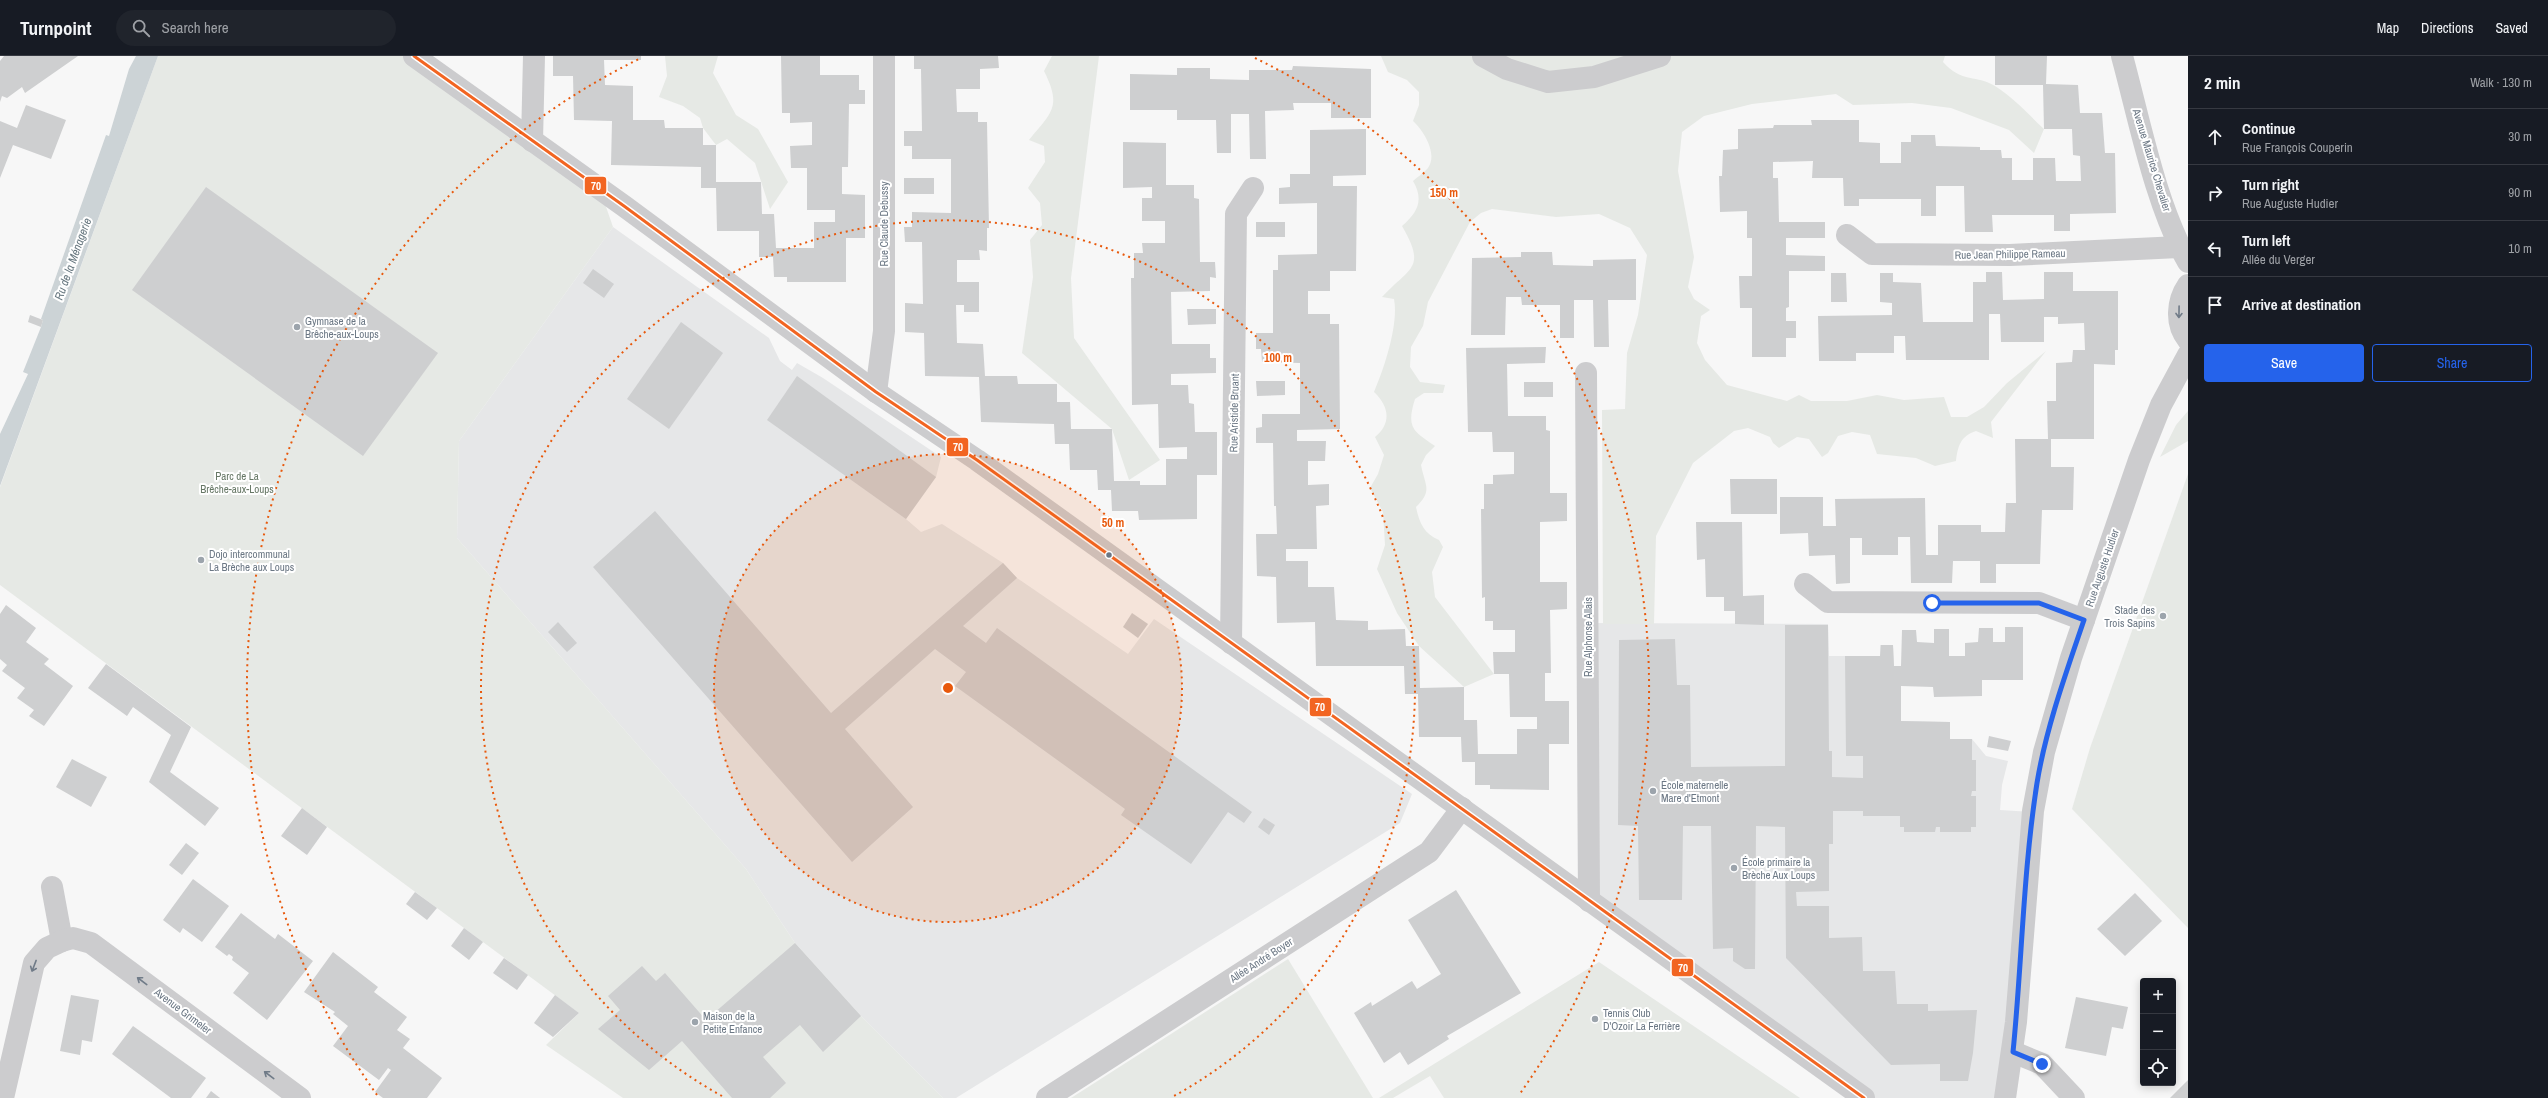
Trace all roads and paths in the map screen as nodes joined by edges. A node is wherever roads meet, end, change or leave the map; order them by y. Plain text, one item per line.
1 (414, 56) edge
2 (534, 56) edge
3 (884, 56) edge
4 (1482, 56) edge
5 (1660, 56) edge
6 (2122, 56) edge
7 (532, 141) junction
8 (1253, 188) dead end
9 (1847, 235) dead end
10 (2184, 255) edge
11 (2188, 285) edge
12 (2188, 340) edge
13 (2188, 355) edge
14 (1586, 373) dead end
15 (876, 392) junction
16 (1805, 584) dead end
17 (2084, 620) junction
18 (1231, 643) junction
19 (1462, 808) junction
20 (52, 887) dead end
21 (1589, 901) junction
22 (62, 941) junction
23 (2013, 1052) junction
24 (4, 1098) edge
25 (300, 1098) edge
26 (1047, 1098) edge
27 (1864, 1098) edge
28 (2004, 1098) edge
29 (2074, 1098) edge

1 - 7 street
2 - 7 street
3 - 15 street, Rue Claude Debussy
4 - 5 street
6 - 10 street, Avenue Maurice Chevalier
7 - 15 street
8 - 18 street, Rue Aristide Bruant
9 - 10 street, Rue Jean Philippe Rameau
11 -> 12 street
13 - 17 street, Rue Auguste Hudier
14 - 21 street, Rue Alphonse Allais
15 - 18 street
16 - 17 street
17 - 23 street, Rue Auguste Hudier
18 - 19 street
19 - 21 street
19 - 26 street, Allée André Boyer
20 - 22 street
21 - 27 street
22 -> 24 street, Avenue Grimeler
25 -> 22 street, Avenue Grimeler
23 - 28 street, Rue Auguste Hudier
23 - 29 street

